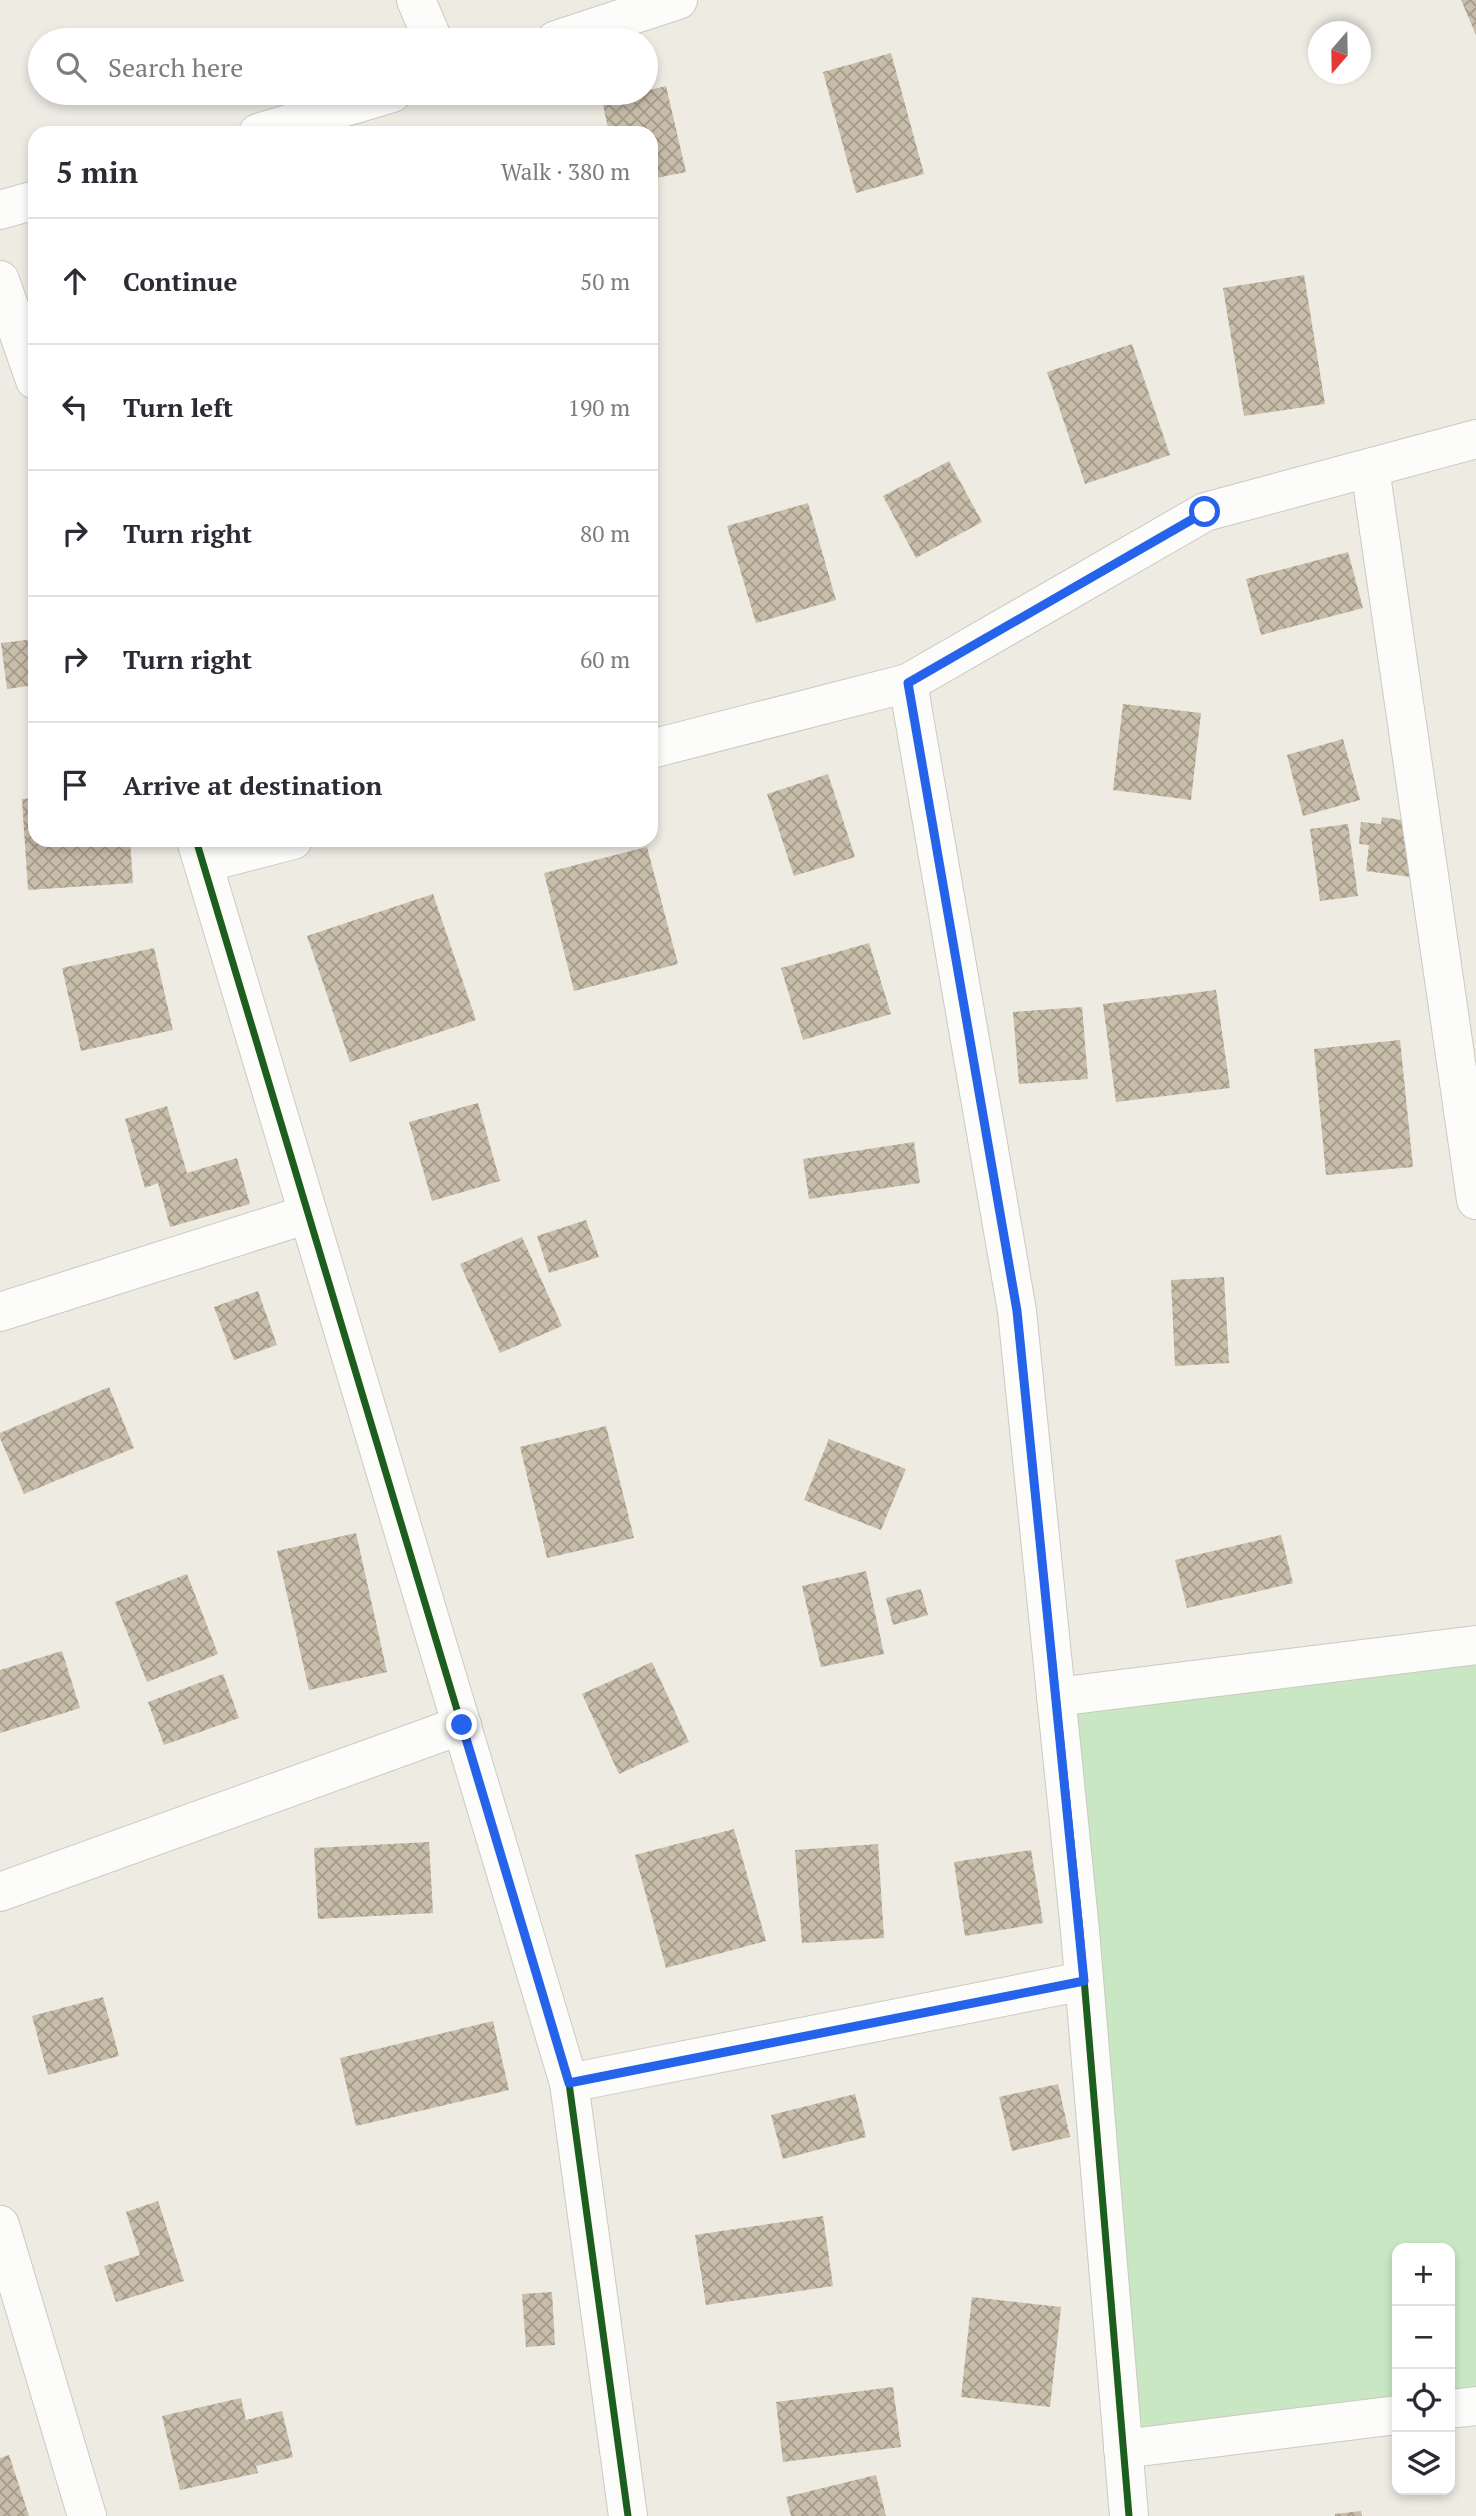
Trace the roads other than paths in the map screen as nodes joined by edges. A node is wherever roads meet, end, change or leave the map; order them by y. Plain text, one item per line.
1 (416, 0) edge
2 (678, 0) edge
3 (428, 28) edge
4 (593, 28) edge
5 (351, 105) edge
6 (281, 126) edge
7 (28, 202) edge
8 (0, 211) edge
9 (0, 280) edge
10 (28, 360) edge
11 (1474, 449) edge
12 (1370, 468) junction
13 (908, 683) junction
14 (658, 747) edge
15 (234, 847) edge
16 (200, 851) edge
17 (1475, 1190) edge
18 (308, 1214) junction
19 (0, 1312) edge
20 (1476, 1646) edge
21 (1056, 1697) junction
22 (462, 1725) junction
23 (0, 1892) edge
24 (1084, 1981) junction
25 (569, 2083) junction
26 (0, 2225) edge
27 (1476, 2406) edge
28 (1455, 2408) edge
29 (1392, 2416) edge
30 (1123, 2449) junction
31 (87, 2516) edge
32 (628, 2516) edge
33 (1129, 2516) edge

1 - 3 street
2 - 4 street
5 - 6 street
7 - 8 street
9 - 10 street
11 - 12 street
12 - 13 street
12 - 17 street
13 - 14 street
13 - 21 street
15 - 16 street
16 - 18 street
18 - 19 street
18 - 22 street
20 - 21 street
21 - 24 street
22 - 23 street
22 - 25 street
24 - 25 street
24 - 30 street
25 - 32 street
26 - 31 street
27 - 28 street
29 - 30 street
30 - 33 street

